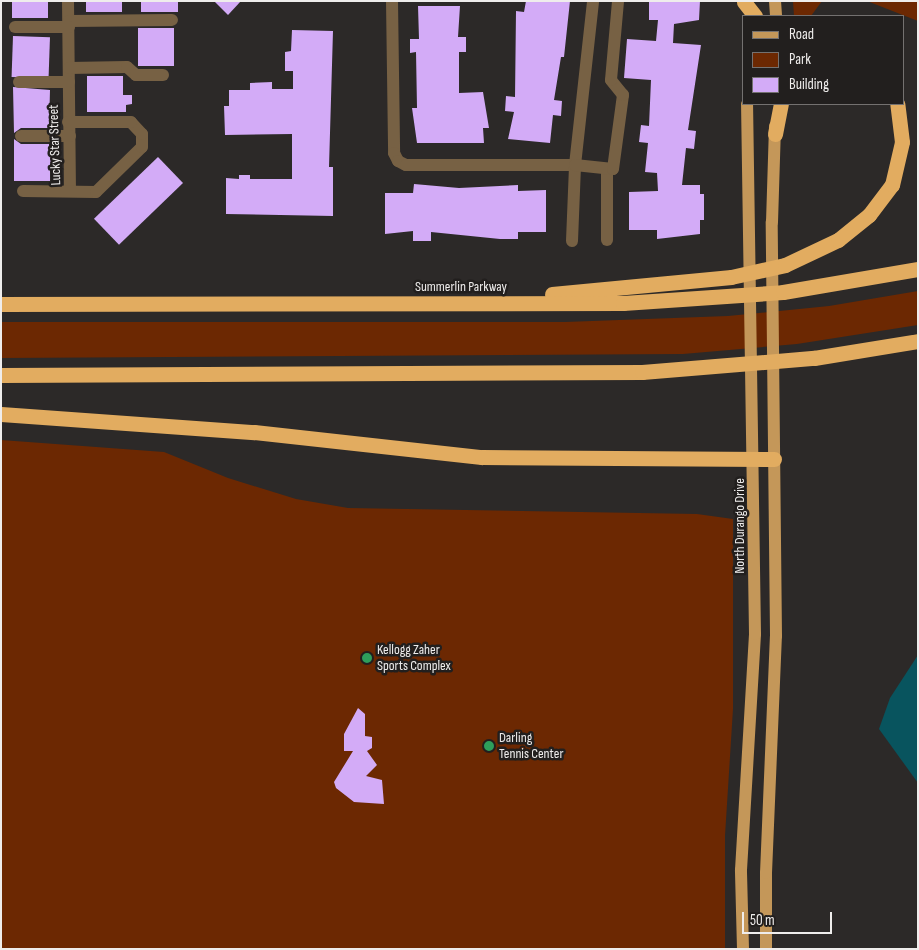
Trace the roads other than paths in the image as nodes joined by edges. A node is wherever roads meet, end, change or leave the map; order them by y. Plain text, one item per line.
1 (68, 1) edge
2 (392, 1) edge
3 (593, 1) edge
4 (618, 1) edge
5 (744, 1) edge
6 (775, 1) edge
7 (744, 15) edge
8 (755, 15) edge
9 (776, 15) edge
10 (172, 20) dead end
11 (69, 24) junction
12 (15, 27) dead end
13 (69, 68) junction
14 (163, 75) dead end
15 (19, 82) dead end
16 (69, 82) junction
17 (747, 105) edge
18 (776, 105) edge
19 (781, 105) edge
20 (897, 105) edge
21 (68, 122) junction
22 (775, 134) junction
23 (21, 136) dead end
24 (70, 136) junction
25 (575, 165) junction
26 (607, 169) junction
27 (22, 191) dead end
28 (70, 191) junction
29 (607, 240) dead end
30 (572, 241) dead end
31 (918, 269) edge
32 (441, 303) junction
33 (1, 304) edge
34 (918, 341) edge
35 (1, 375) edge
36 (1, 414) edge
37 (755, 459) junction
38 (774, 459) junction
39 (743, 949) edge
40 (766, 949) edge

1 - 11 street, Lucky Star Street
2 - 25 street
3 - 25 street
4 - 26 street
5 - 7 main road
5 - 8 highway
6 - 9 main road
10 - 11 street
11 - 12 street
11 - 13 street, Lucky Star Street
13 - 14 street
13 - 16 street, Lucky Star Street
15 - 16 street
16 - 21 street, Lucky Star Street
17 - 37 main road, North Durango Drive
18 - 22 main road
19 - 22 highway
20 - 32 highway
21 - 24 street, Lucky Star Street
21 - 28 street, Lucky Star Street
22 - 38 main road
23 - 24 street
24 - 28 street, Lucky Star Street
25 - 26 street
25 - 30 street
26 - 29 street
27 - 28 street
31 - 32 highway, Summerlin Parkway
32 - 33 highway, Summerlin Parkway
34 - 35 highway
36 - 37 highway
37 - 38 highway
37 - 39 main road, North Durango Drive
38 - 40 main road

